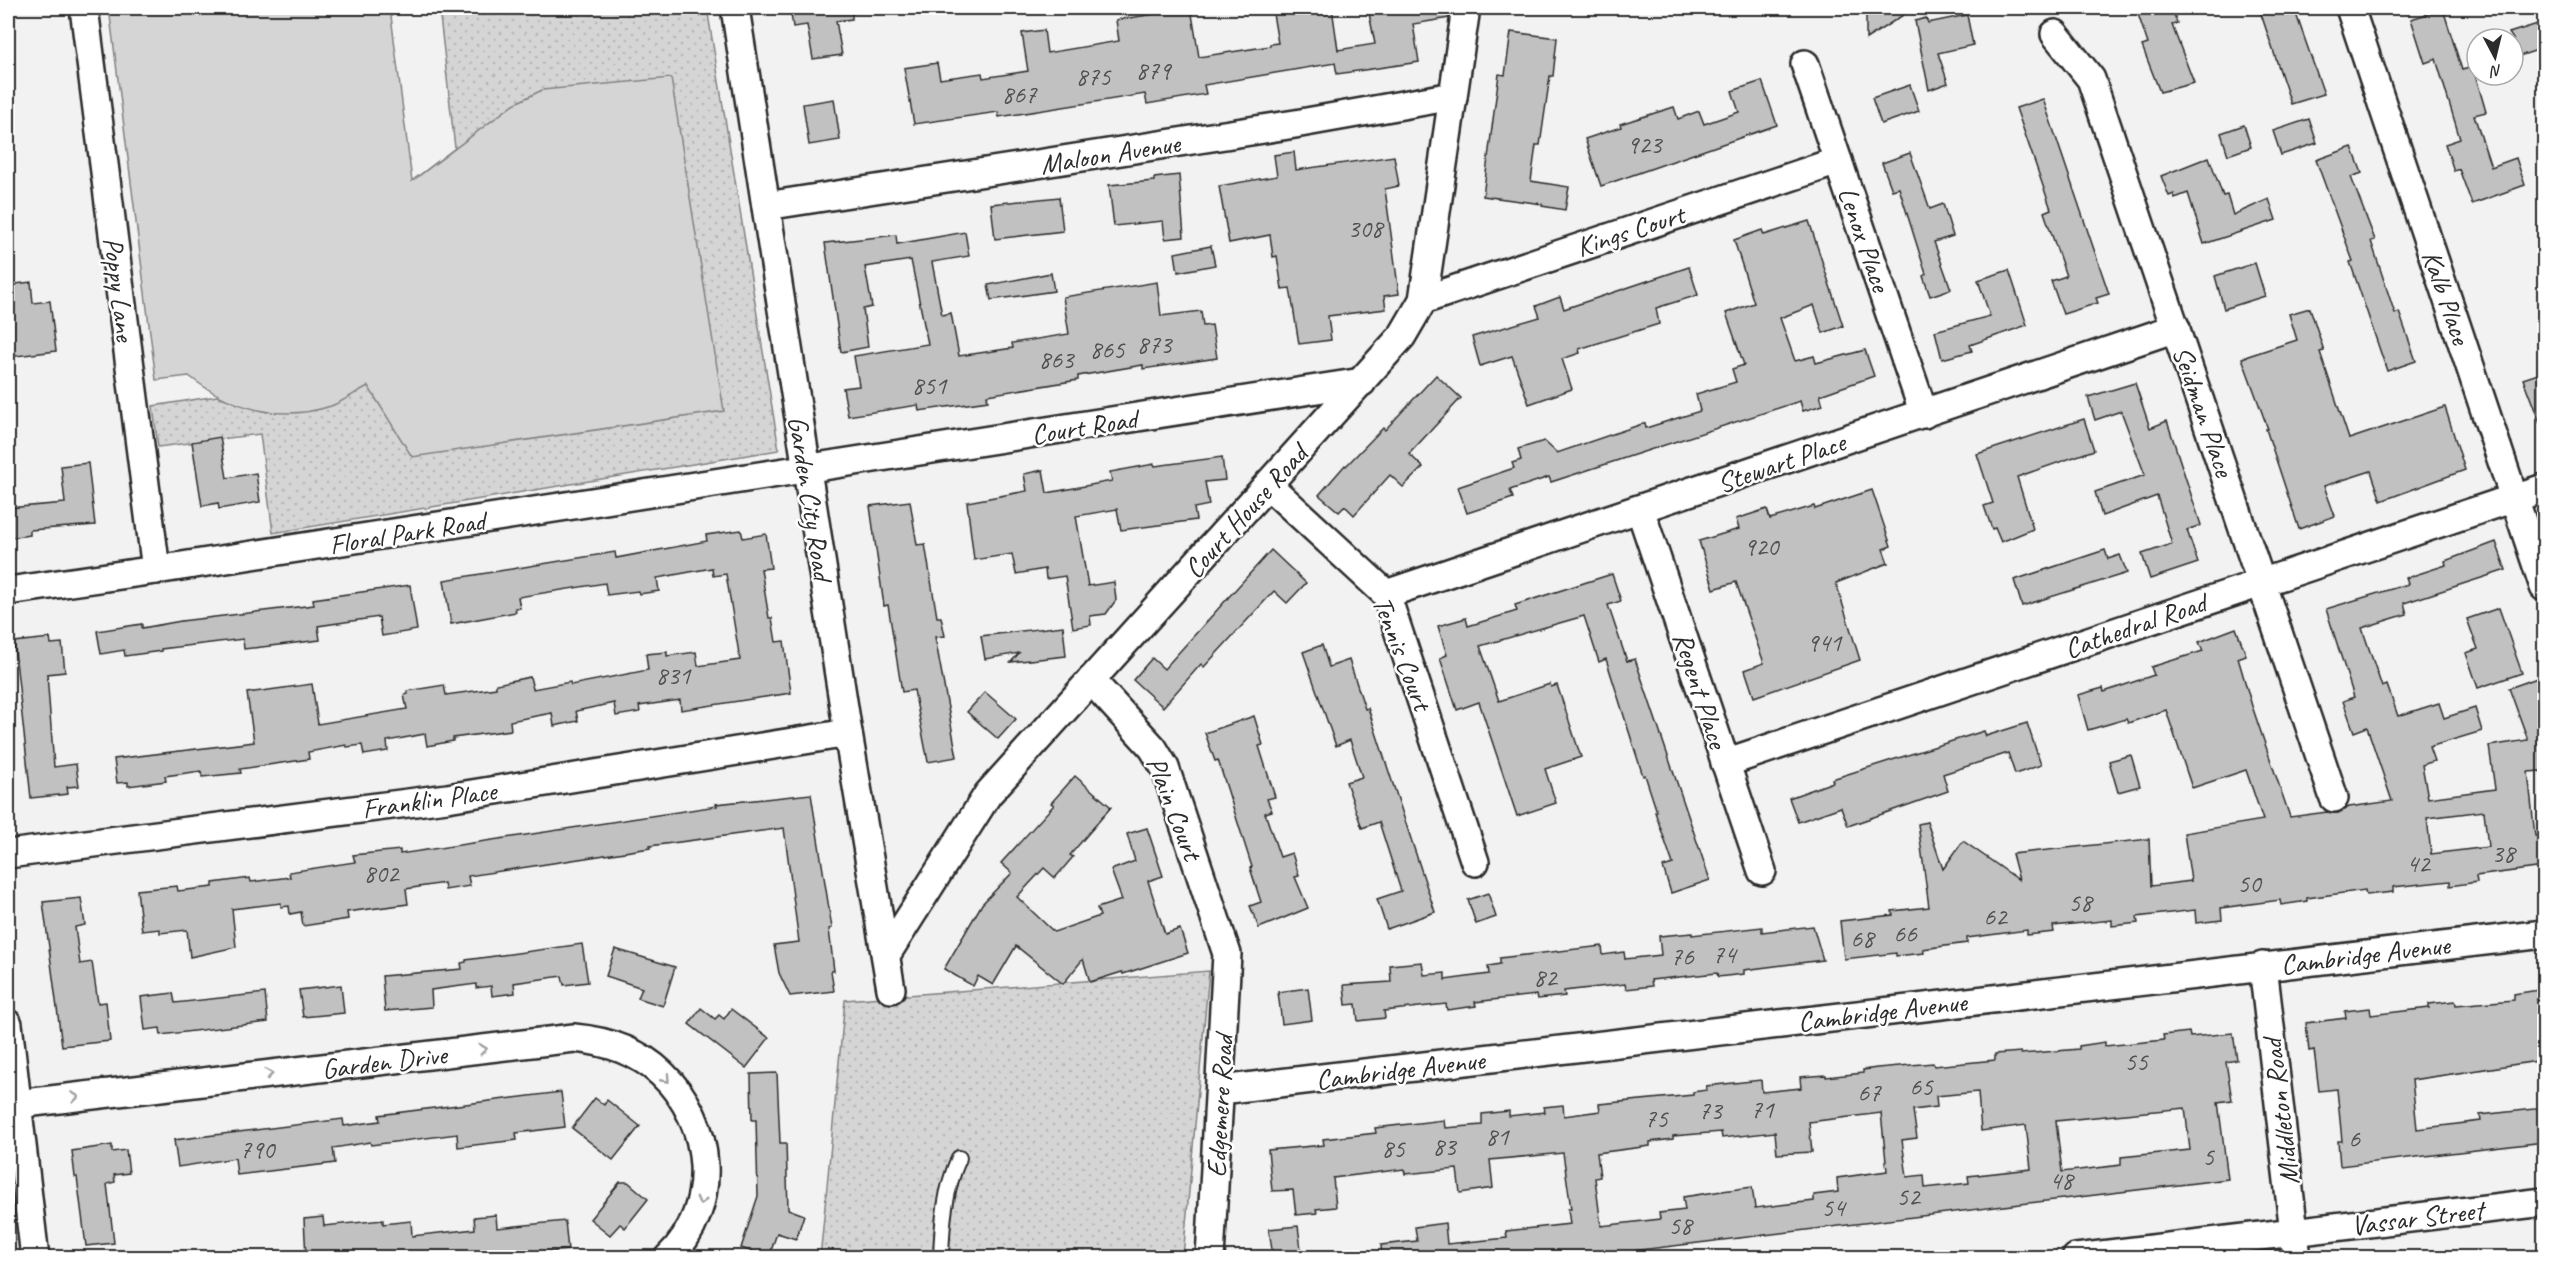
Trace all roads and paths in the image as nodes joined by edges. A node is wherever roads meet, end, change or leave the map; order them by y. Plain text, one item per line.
1 (84, 8) edge
2 (735, 8) edge
3 (1466, 8) edge
4 (2350, 8) edge
5 (2055, 34) dead end
6 (1805, 64) dead end
7 (1453, 96) junction
8 (1838, 161) junction
9 (766, 206) junction
10 (1423, 300) junction
11 (2176, 328) junction
12 (1362, 382) junction
13 (1924, 414) junction
14 (807, 470) junction
15 (1268, 485) junction
16 (2544, 488) edge
17 (2514, 497) junction
18 (1640, 509) junction
19 (156, 570) junction
20 (2261, 582) junction
21 (2544, 587) edge
22 (8, 591) edge
23 (1386, 594) junction
24 (1091, 680) junction
25 (848, 733) junction
26 (1725, 763) junction
27 (2334, 798) dead end
28 (8, 854) edge
29 (1475, 862) dead end
30 (1762, 871) dead end
31 (2544, 934) edge
32 (1227, 954) joint
33 (886, 955) junction
34 (2263, 966) junction
35 (891, 989) dead end
36 (8, 1024) edge
37 (1221, 1090) junction
38 (17, 1104) junction
39 (959, 1158) dead end
40 (2544, 1202) edge
41 (2296, 1245) edge
42 (35, 1257) edge
43 (668, 1257) edge
44 (941, 1257) edge
45 (1210, 1257) edge
46 (2076, 1257) edge

1 - 19 street, Poppy Lane
2 - 9 street, Garden City Road
3 - 7 street, Court House Road
4 - 17 street, Kalb Place
5 - 11 street, Seidman Place
6 - 8 street, Lenox Place
7 - 9 street, Maloon Avenue
7 - 10 street, Court House Road
8 - 10 street, Kings Court
8 - 13 street, Lenox Place
9 - 14 street, Garden City Road
10 - 12 street, Court House Road
11 - 13 street, Stewart Place
11 - 20 street, Seidman Place
12 - 14 street, Court Road
12 - 15 street, Court House Road
13 - 18 street, Stewart Place
14 - 19 street, Floral Park Road
14 - 25 street, Garden City Road
15 - 23 street, Tennis Court
15 - 24 street, Court House Road
16 - 17 street, Cathedral Road
17 - 20 street, Cathedral Road
17 - 21 street, Kalb Place
18 - 23 street, Stewart Place
18 - 26 street, Regent Place
19 - 22 street, Floral Park Road
20 - 26 street, Cathedral Road
20 - 27 street, Seidman Place
23 - 29 street, Tennis Court
24 - 32 street, Plain Court
24 - 33 street, Court House Road
25 - 28 street, Franklin Place
25 - 33 street, Garden City Road
26 - 30 street, Regent Place
31 - 34 street, Cambridge Avenue
32 - 37 street, Edgemere Road
33 - 35 street, Garden City Road
34 - 37 street, Cambridge Avenue
34 - 41 street, Middleton Road
36 - 38 street
37 - 45 street, Edgemere Road
38 - 42 street
38 -> 43 street, Garden Drive
39 - 44 lane
40 - 41 street, Vassar Street
41 - 46 street, Vassar Street

